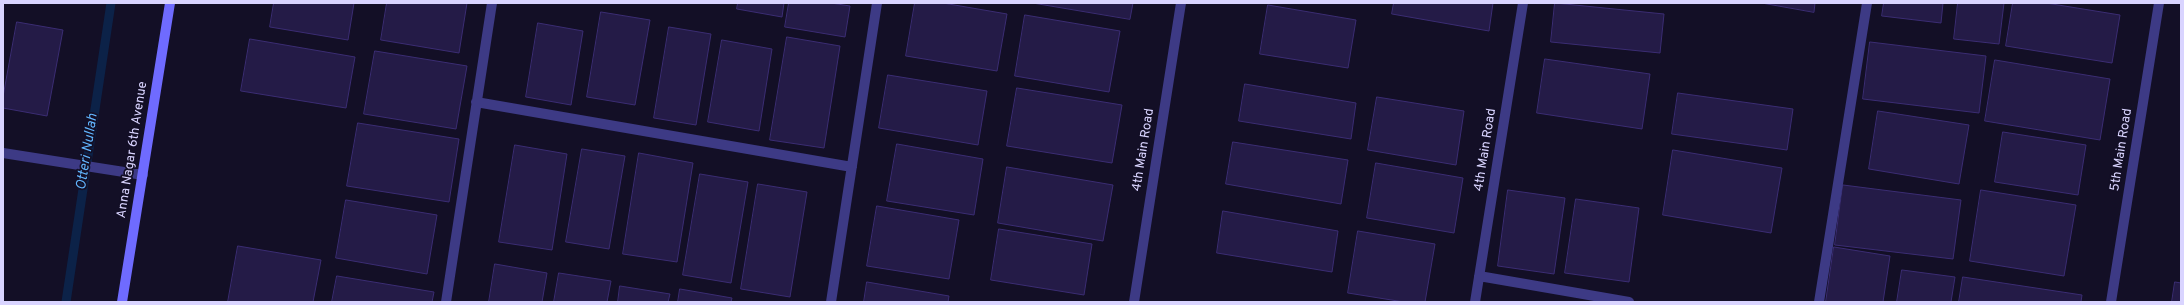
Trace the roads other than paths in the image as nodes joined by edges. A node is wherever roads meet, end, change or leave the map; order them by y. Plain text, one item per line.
1 (170, 3) edge
2 (492, 3) edge
3 (877, 3) edge
4 (1181, 3) edge
5 (1523, 3) edge
6 (1867, 3) edge
7 (2159, 3) edge
8 (476, 102) junction
9 (3, 154) edge
10 (852, 167) junction
11 (142, 175) junction
12 (1479, 276) junction
13 (122, 302) edge
14 (446, 302) edge
15 (831, 302) edge
16 (1134, 302) edge
17 (1475, 302) edge
18 (1629, 302) edge
19 (1819, 302) edge
20 (2111, 302) edge

1 - 11 street, Anna Nagar 6th Avenue
2 - 8 street
3 - 10 street
4 - 16 street, 4th Main Road
5 - 12 street, 4th Main Road
6 - 19 street
7 - 20 street, 5th Main Road
8 - 10 street
8 - 14 street
9 - 11 street
10 - 15 street
11 - 13 street, Anna Nagar 6th Avenue
12 - 17 street, 4th Main Road
12 - 18 street

